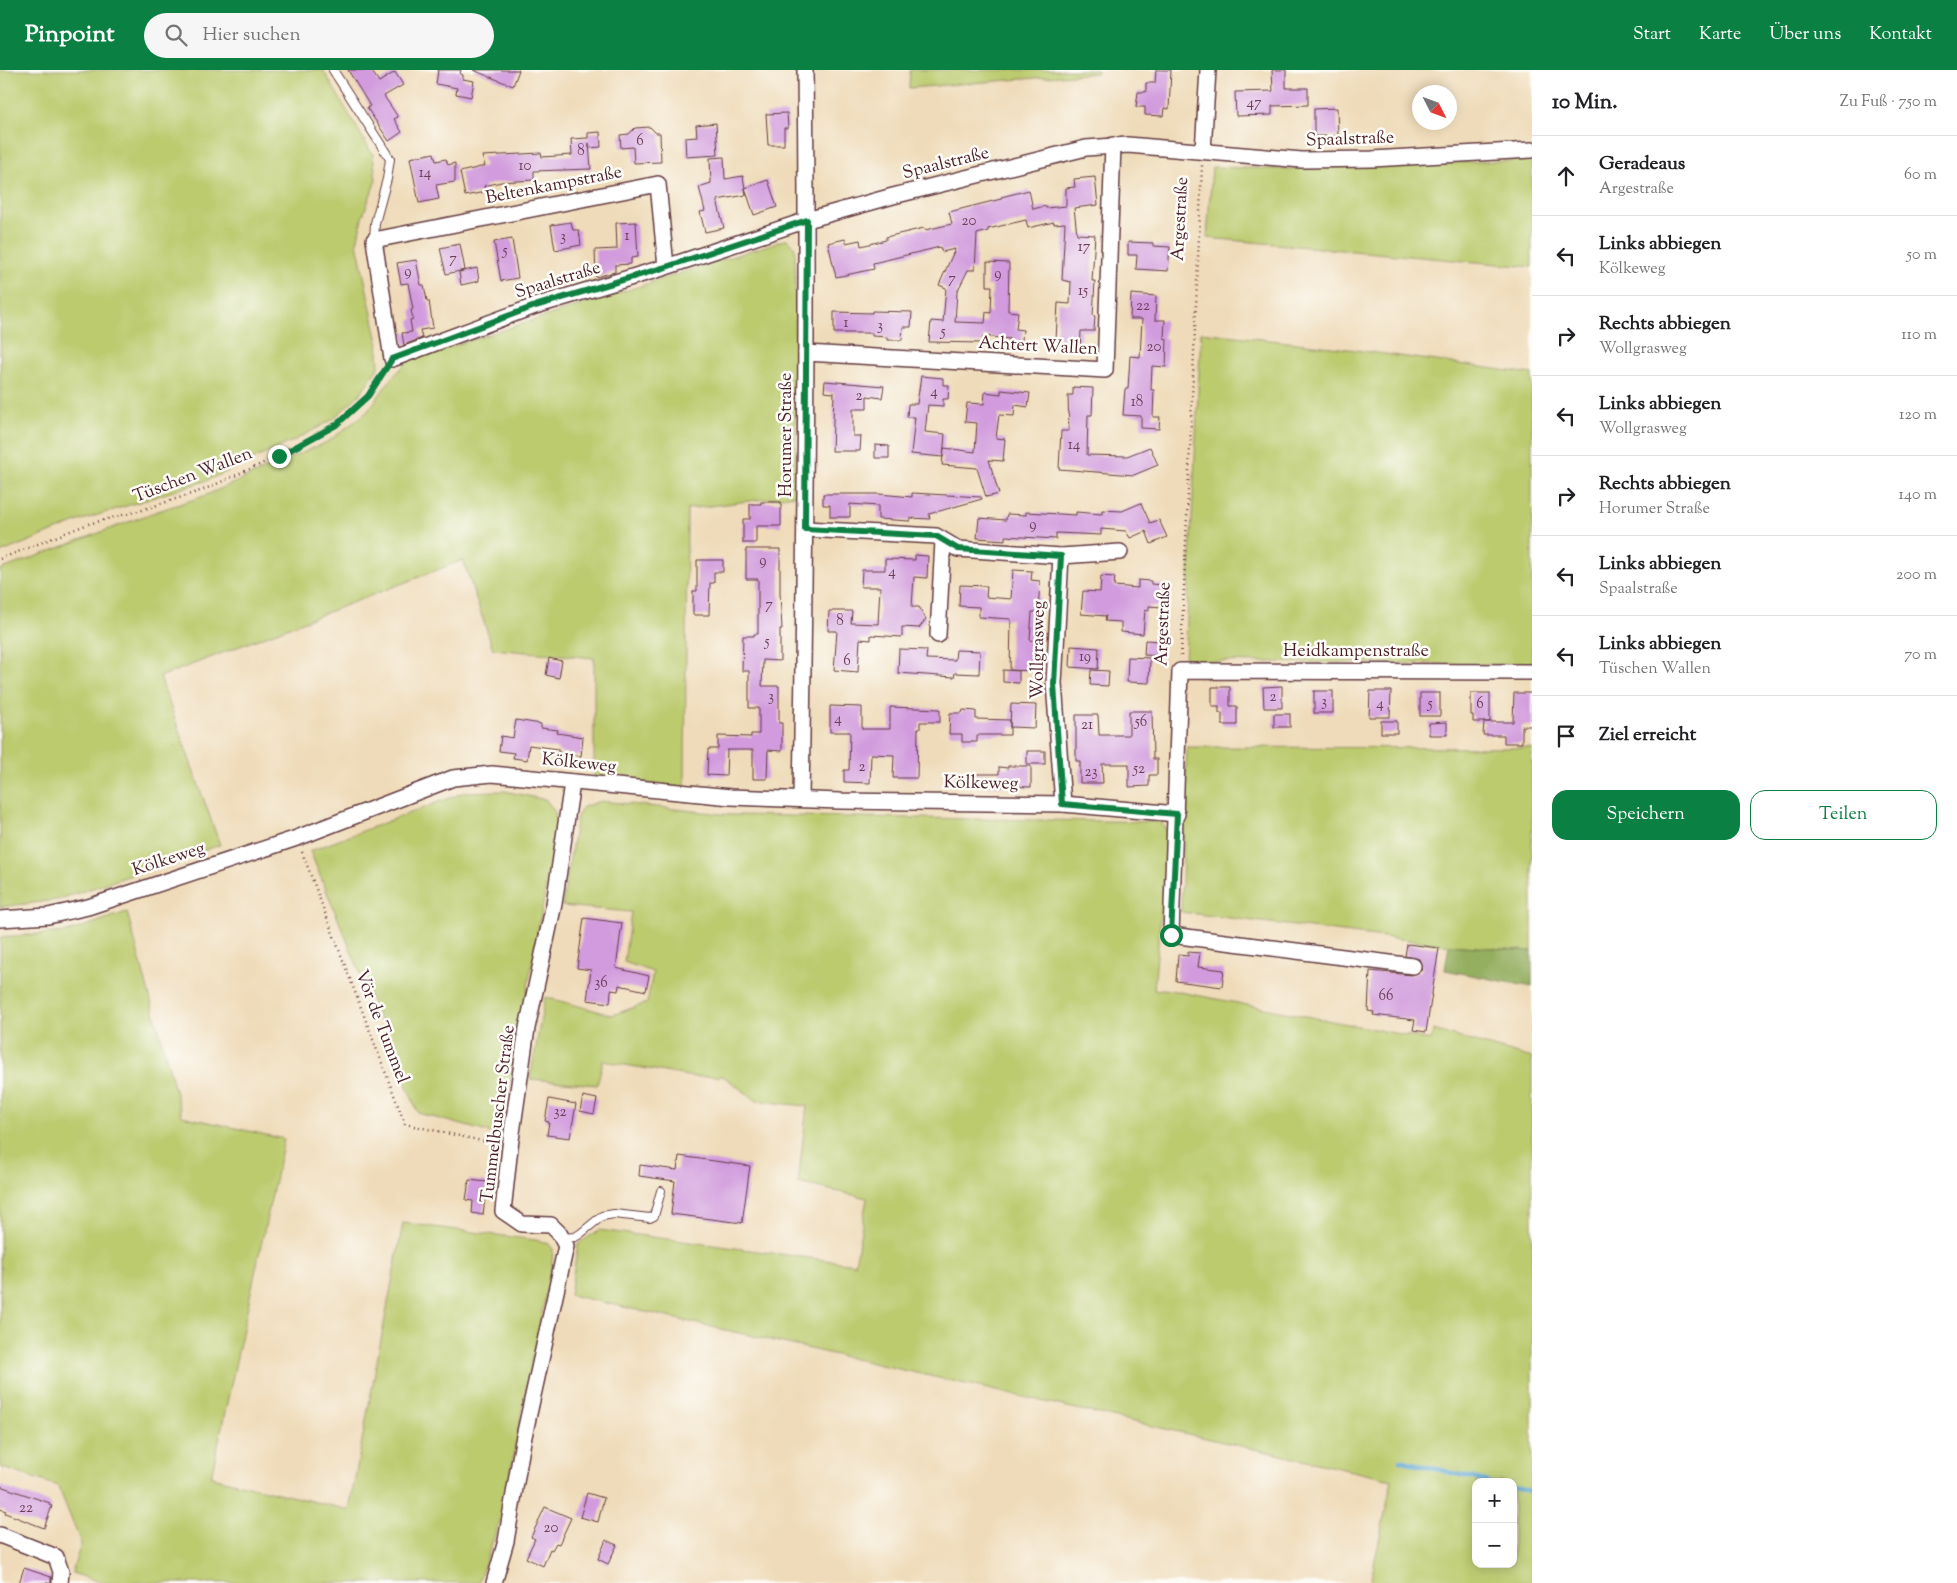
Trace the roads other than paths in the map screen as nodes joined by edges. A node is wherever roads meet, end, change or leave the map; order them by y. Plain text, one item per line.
1 (333, 70) edge
2 (805, 70) edge
3 (1208, 70) edge
4 (1113, 145) junction
5 (1532, 150) edge
6 (1203, 151) junction
7 (807, 220) junction
8 (374, 240) junction
9 (666, 267) junction
10 (806, 352) junction
11 (805, 529) junction
12 (943, 540) junction
13 (1120, 552) dead end
14 (1061, 556) junction
15 (938, 635) dead end
16 (1180, 670) joint
17 (1532, 672) edge
18 (572, 783) junction
19 (801, 799) junction
20 (1062, 804) junction
21 (1177, 814) junction
22 (0, 919) edge
23 (1414, 966) dead end
24 (661, 1191) dead end
25 (562, 1238) junction
26 (0, 1535) edge
27 (60, 1583) edge
28 (494, 1583) edge

1 - 8 lane
2 - 7 street, Horumer Straße
3 - 6 street
4 - 6 street, Spaalstraße
4 - 7 street, Spaalstraße
4 - 10 street, Achtert Wallen
5 - 6 street, Spaalstraße
7 - 9 street, Spaalstraße
7 - 10 street, Horumer Straße
8 - 9 street, Beltenkampstraße
8 - 9 street, Spaalstraße
10 - 11 street, Horumer Straße
11 - 12 street
11 - 19 street, Horumer Straße
12 - 14 street
12 - 15 street
13 - 14 street
14 - 20 street, Wollgrasweg
16 - 17 street, Heidkampenstraße
16 - 21 street, Argestraße
18 - 19 street, Kölkeweg
18 - 22 street, Kölkeweg
18 - 25 street, Tummelbuscher Straße
19 - 20 street, Kölkeweg
20 - 21 street, Kölkeweg
21 - 23 street, Argestraße
24 - 25 lane
25 - 28 street
26 - 27 street

